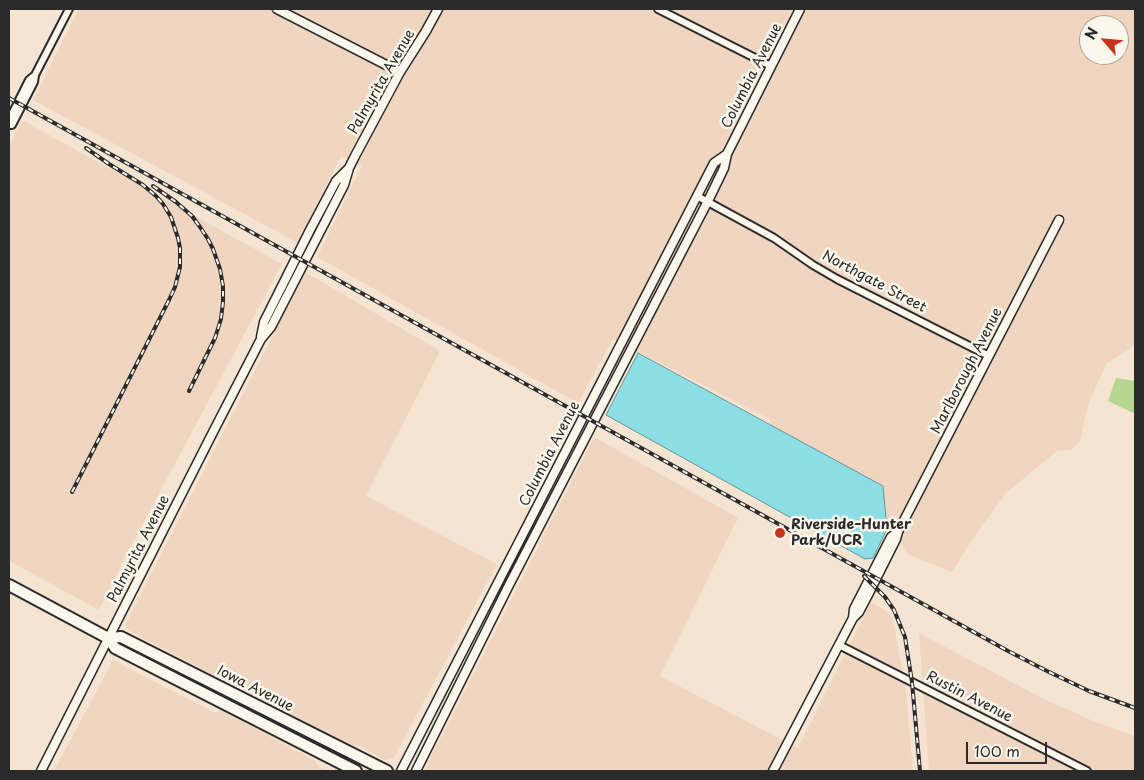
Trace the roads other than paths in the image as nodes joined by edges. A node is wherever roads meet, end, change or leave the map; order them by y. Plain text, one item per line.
1 (70, 9) edge
2 (276, 9) edge
3 (438, 9) edge
4 (658, 9) edge
5 (800, 9) edge
6 (771, 66) junction
7 (400, 72) junction
8 (35, 75) junction
9 (9, 120) edge
10 (9, 125) edge
11 (727, 154) junction
12 (697, 196) junction
13 (708, 201) junction
14 (1059, 220) dead end
15 (653, 283) junction
16 (663, 288) junction
17 (989, 356) junction
18 (539, 502) junction
19 (550, 507) junction
20 (9, 585) edge
21 (476, 625) junction
22 (487, 630) junction
23 (108, 638) junction
24 (839, 645) junction
25 (462, 652) junction
26 (473, 658) junction
27 (41, 771) edge
28 (356, 771) edge
29 (387, 771) edge
30 (401, 771) edge
31 (416, 771) edge
32 (773, 771) edge
33 (1087, 771) edge

1 - 8 street
2 - 7 street
3 - 7 street, Palmyrita Avenue
4 - 6 street
5 - 6 street, Columbia Avenue
6 - 11 street, Columbia Avenue
7 - 23 street, Palmyrita Avenue
8 - 9 street
8 - 10 street
11 - 12 street, Columbia Avenue
11 - 13 street, Columbia Avenue
12 - 13 street, Northgate Street
12 - 15 street, Columbia Avenue
13 - 16 street, Columbia Avenue
13 - 17 street, Northgate Street
14 - 17 street, Marlborough Avenue
15 - 16 street
15 - 18 street, Columbia Avenue
16 - 19 street, Columbia Avenue
17 - 24 street, Marlborough Avenue
18 - 19 street
18 - 21 street, Columbia Avenue
19 - 22 street, Columbia Avenue
20 - 23 main road, Iowa Avenue
21 - 22 street
21 - 25 street, Columbia Avenue
22 - 26 street, Columbia Avenue
23 - 27 street, Palmyrita Avenue
23 - 28 main road, Iowa Avenue
23 - 29 main road, Iowa Avenue
24 - 32 street, Marlborough Avenue
24 - 33 street, Rustin Avenue
25 - 26 street
25 - 30 street, Columbia Avenue
26 - 31 street, Columbia Avenue

